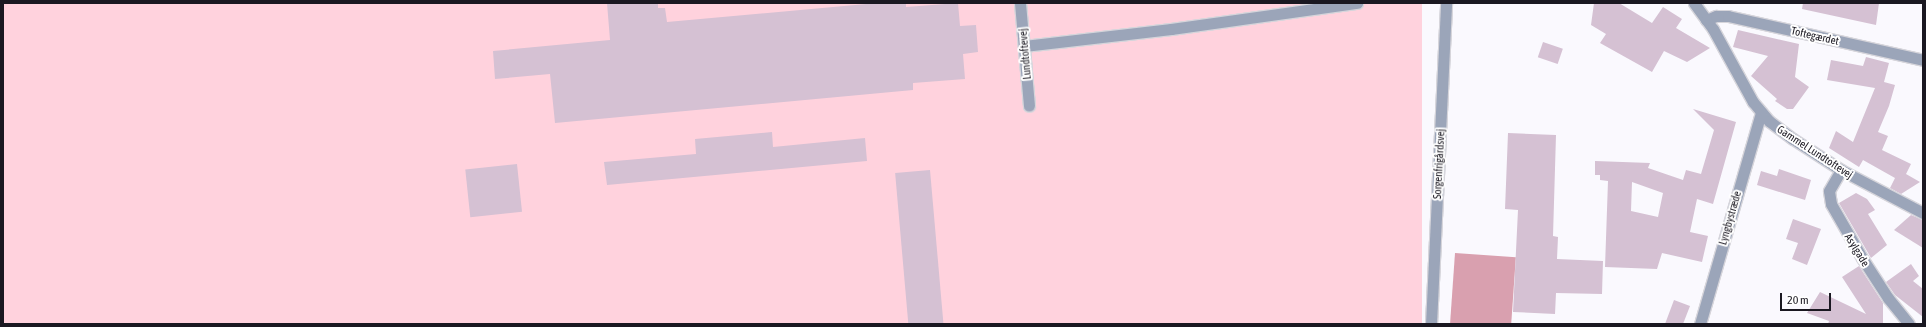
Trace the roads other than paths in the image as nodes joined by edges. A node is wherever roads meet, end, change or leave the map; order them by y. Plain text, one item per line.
1 (1020, 3) edge
2 (1357, 3) edge
3 (1446, 3) edge
4 (1694, 3) edge
5 (1706, 20) junction
6 (1024, 46) junction
7 (1923, 60) edge
8 (1029, 106) dead end
9 (1761, 113) junction
10 (1841, 170) junction
11 (1923, 213) edge
12 (1431, 324) edge
13 (1700, 324) edge
14 (1909, 324) edge

1 - 6 street, Lundtoftevej
2 - 6 street
3 - 12 street, Sorgenfrigårdsvej
4 - 5 street, Gammel Lundtoftevej
5 - 7 street, Toftegærdet
5 - 9 street, Gammel Lundtoftevej
6 - 8 street, Lundtoftevej
9 - 10 street, Gammel Lundtoftevej
9 - 13 street, Lyngbystræde
10 - 11 street, Gammel Lundtoftevej
10 - 14 street, Asylgade

